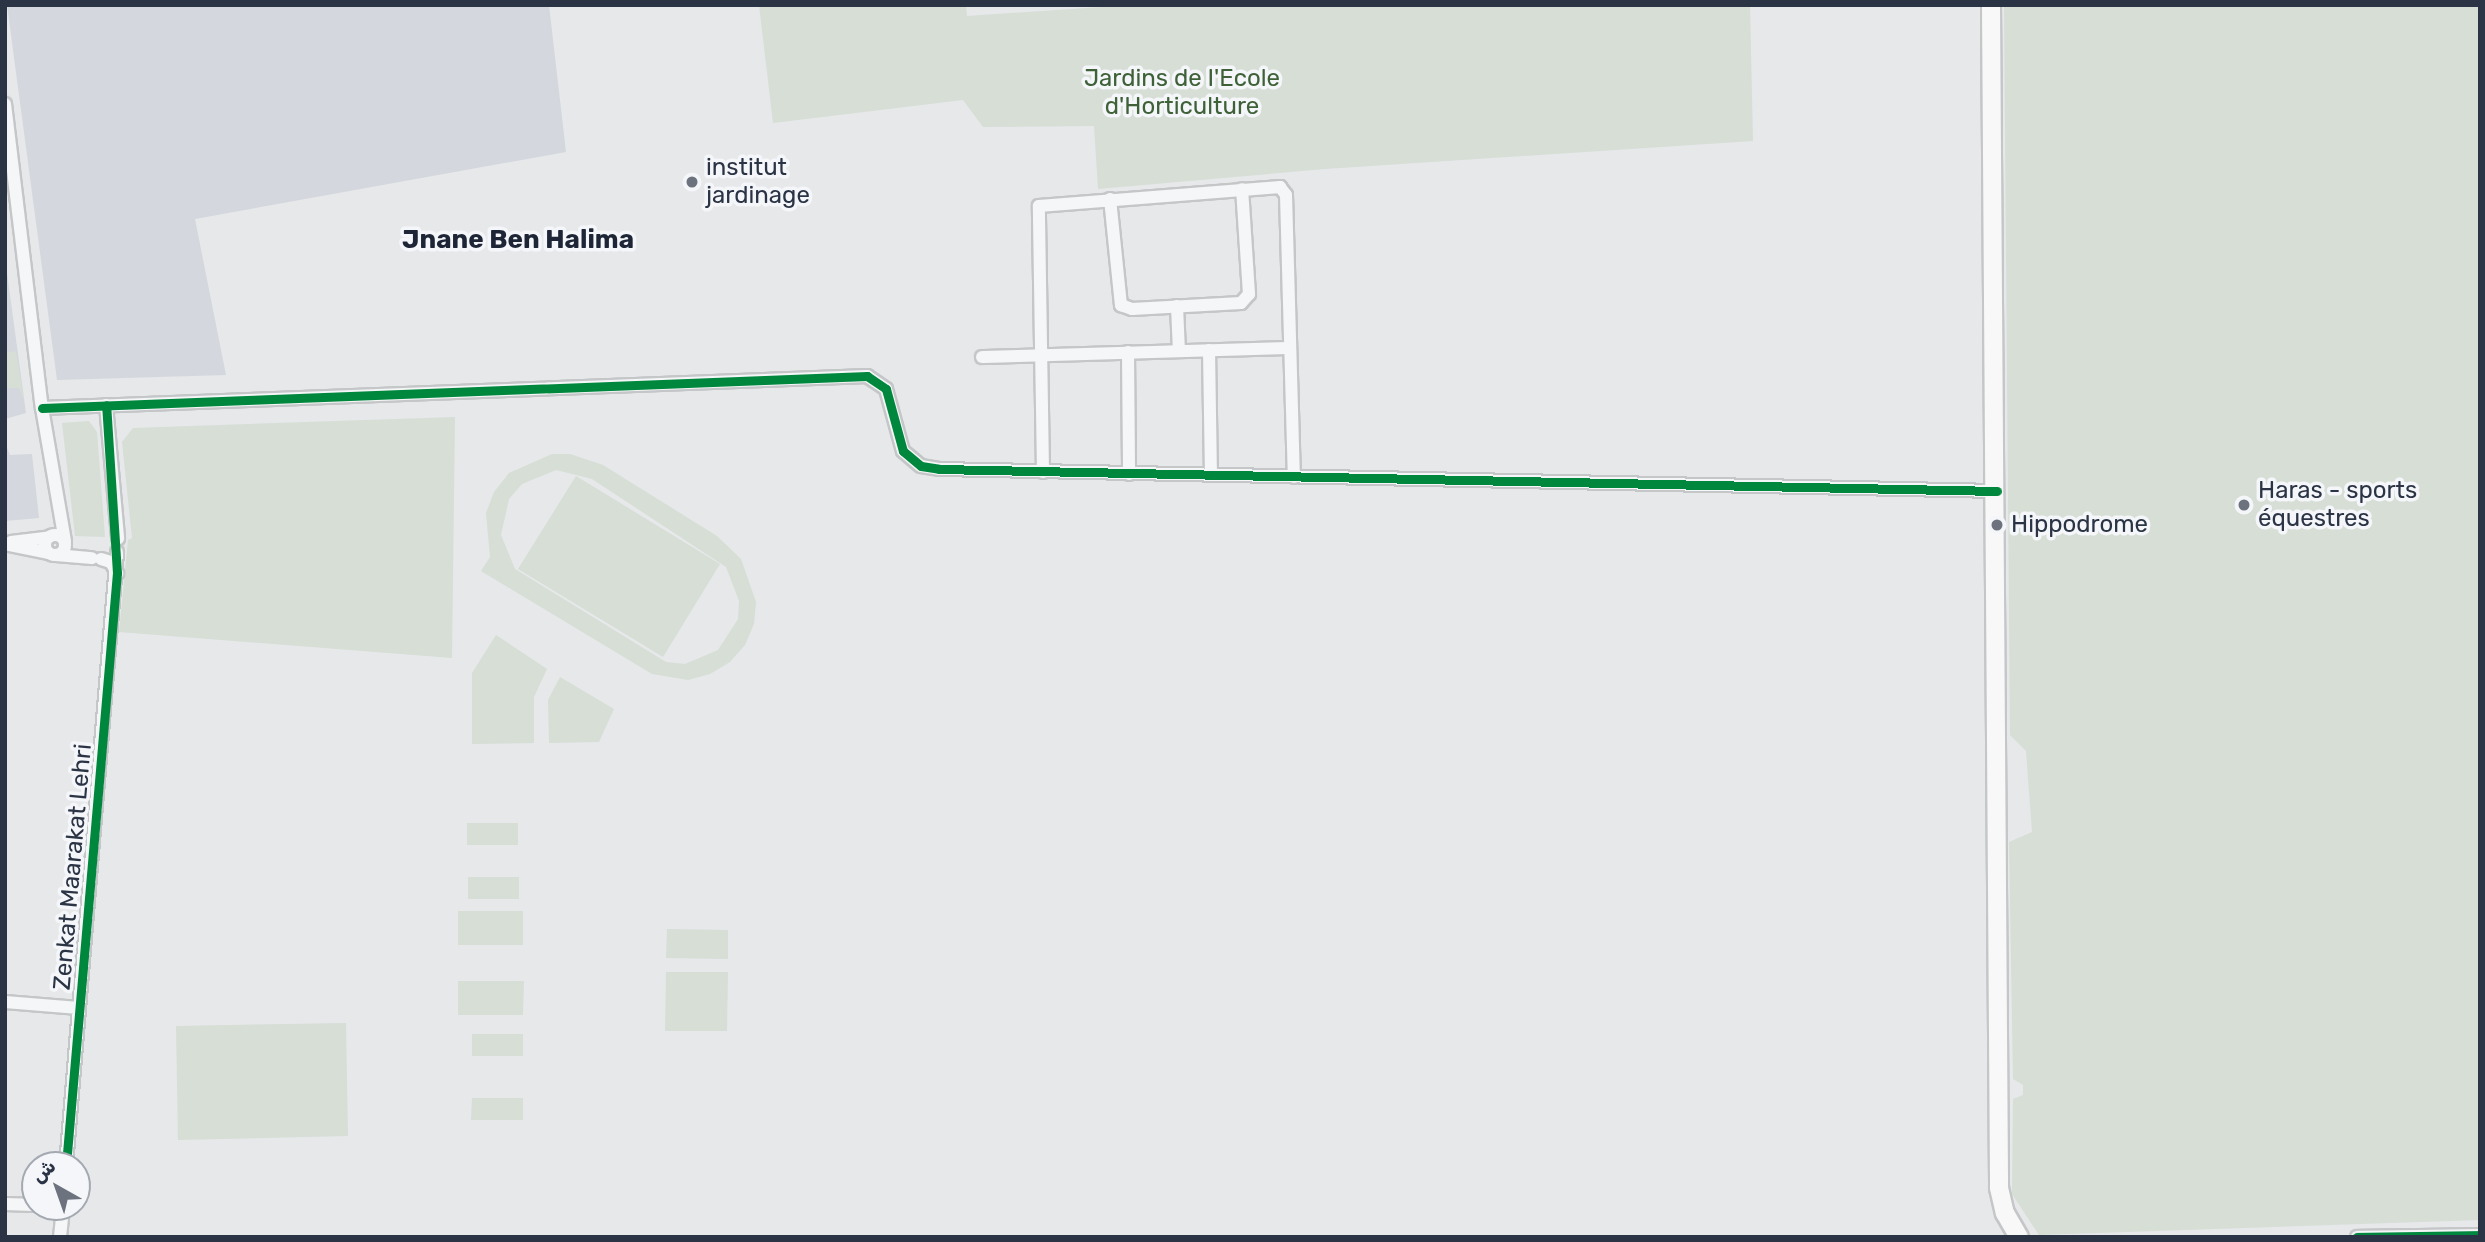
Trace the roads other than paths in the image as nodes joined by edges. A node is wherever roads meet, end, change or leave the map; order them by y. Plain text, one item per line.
1 (1992, 5) edge
2 (6, 110) edge
3 (1242, 189) junction
4 (1110, 199) junction
5 (1177, 306) junction
6 (1290, 348) junction
7 (1209, 350) junction
8 (1179, 351) junction
9 (1128, 352) junction
10 (1039, 354) junction
11 (982, 357) dead end
12 (106, 405) junction
13 (42, 408) junction
14 (1043, 472) junction
15 (1129, 474) junction
16 (1211, 475) junction
17 (1294, 477) junction
18 (1997, 491) junction
19 (57, 510) junction
20 (50, 536) junction
21 (118, 538) dead end
22 (65, 541) junction
23 (5, 543) edge
24 (117, 552) dead end
25 (52, 554) junction
26 (117, 573) junction
27 (5, 1002) edge
28 (79, 1008) junction
29 (67, 1151) edge
30 (2479, 1236) edge
31 (2019, 1237) edge
32 (2357, 1237) edge

1 - 18 main road
2 - 13 street
3 - 4 street
3 - 5 street
3 - 6 street
4 - 5 street
4 - 10 street
5 - 8 street
6 - 7 street
6 - 17 street
7 - 8 street
7 - 16 street
8 - 9 street
9 - 10 street
9 - 15 street
10 - 11 street
10 - 14 street
12 - 13 street
12 - 14 street
12 - 21 street
13 - 19 street
14 - 15 street
15 - 16 street
16 - 17 street
17 - 18 street
18 - 31 main road
19 - 20 street
19 - 22 street
20 - 22 street
20 - 23 street
20 - 25 street
22 - 25 street
23 - 25 street
24 - 26 street, Zenkat Maarakat Lehri
25 - 26 street
26 - 28 street, Zenkat Maarakat Lehri
27 - 28 street
28 - 29 street, Zenkat Maarakat Lehri
30 - 32 street

